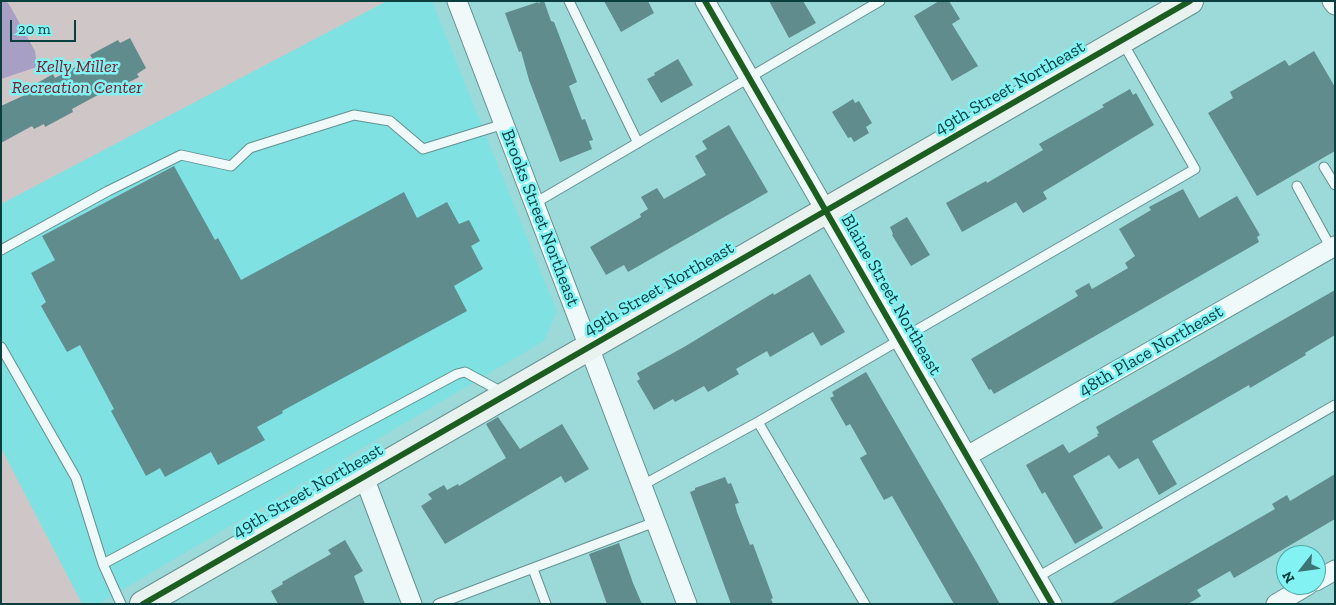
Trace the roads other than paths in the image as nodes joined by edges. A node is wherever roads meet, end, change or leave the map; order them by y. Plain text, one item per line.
1 (457, 1) edge
2 (569, 1) edge
3 (705, 1) edge
4 (880, 1) edge
5 (1332, 1) edge
6 (1181, 4) edge
7 (1335, 5) edge
8 (1122, 41) junction
9 (748, 77) junction
10 (505, 124) junction
11 (638, 143) junction
12 (1324, 167) dead end
13 (1335, 185) edge
14 (1297, 186) dead end
15 (535, 203) junction
16 (826, 211) junction
17 (1333, 247) edge
18 (1, 250) edge
19 (900, 340) junction
20 (1, 347) edge
21 (588, 347) junction
22 (506, 394) junction
23 (1335, 405) edge
24 (758, 422) junction
25 (967, 456) junction
26 (364, 476) junction
27 (641, 486) junction
28 (655, 522) junction
29 (103, 564) junction
30 (533, 569) junction
31 (1036, 578) junction
32 (1291, 595) edge
33 (138, 604) edge
34 (412, 604) edge
35 (438, 604) edge
36 (546, 604) edge
37 (687, 604) edge
38 (864, 604) edge
39 (1052, 604) edge
40 (1276, 604) edge

1 - 10 street, Brooks Street Northeast
2 - 11 lane
3 - 9 street, Blaine Street Northeast
4 - 9 lane
5 - 7 street
6 - 8 street, 49th Street Northeast
8 - 16 street, 49th Street Northeast
8 - 19 lane
9 - 11 lane
9 - 16 street, Blaine Street Northeast
10 - 15 street, Brooks Street Northeast
10 - 18 lane
11 - 15 lane
12 - 13 lane
14 - 17 lane
15 - 21 street, Brooks Street Northeast
16 - 19 street, Blaine Street Northeast
16 - 21 street, 49th Street Northeast
17 - 25 street, 48th Place Northeast
19 - 24 lane
19 - 25 street, Blaine Street Northeast
20 - 29 lane
21 - 22 street, 49th Street Northeast
21 - 27 street, Brooks Street Northeast
22 - 26 street, 49th Street Northeast
22 - 29 lane
23 - 31 lane
24 - 27 lane
24 - 38 lane
25 - 31 street, Blaine Street Northeast
26 - 33 street, 49th Street Northeast
26 - 34 street
27 - 28 street, Brooks Street Northeast
28 - 30 lane
28 - 37 street, Brooks Street Northeast
29 - 33 lane
30 - 35 lane
30 - 36 lane
31 - 39 street, Blaine Street Northeast
32 - 40 street

